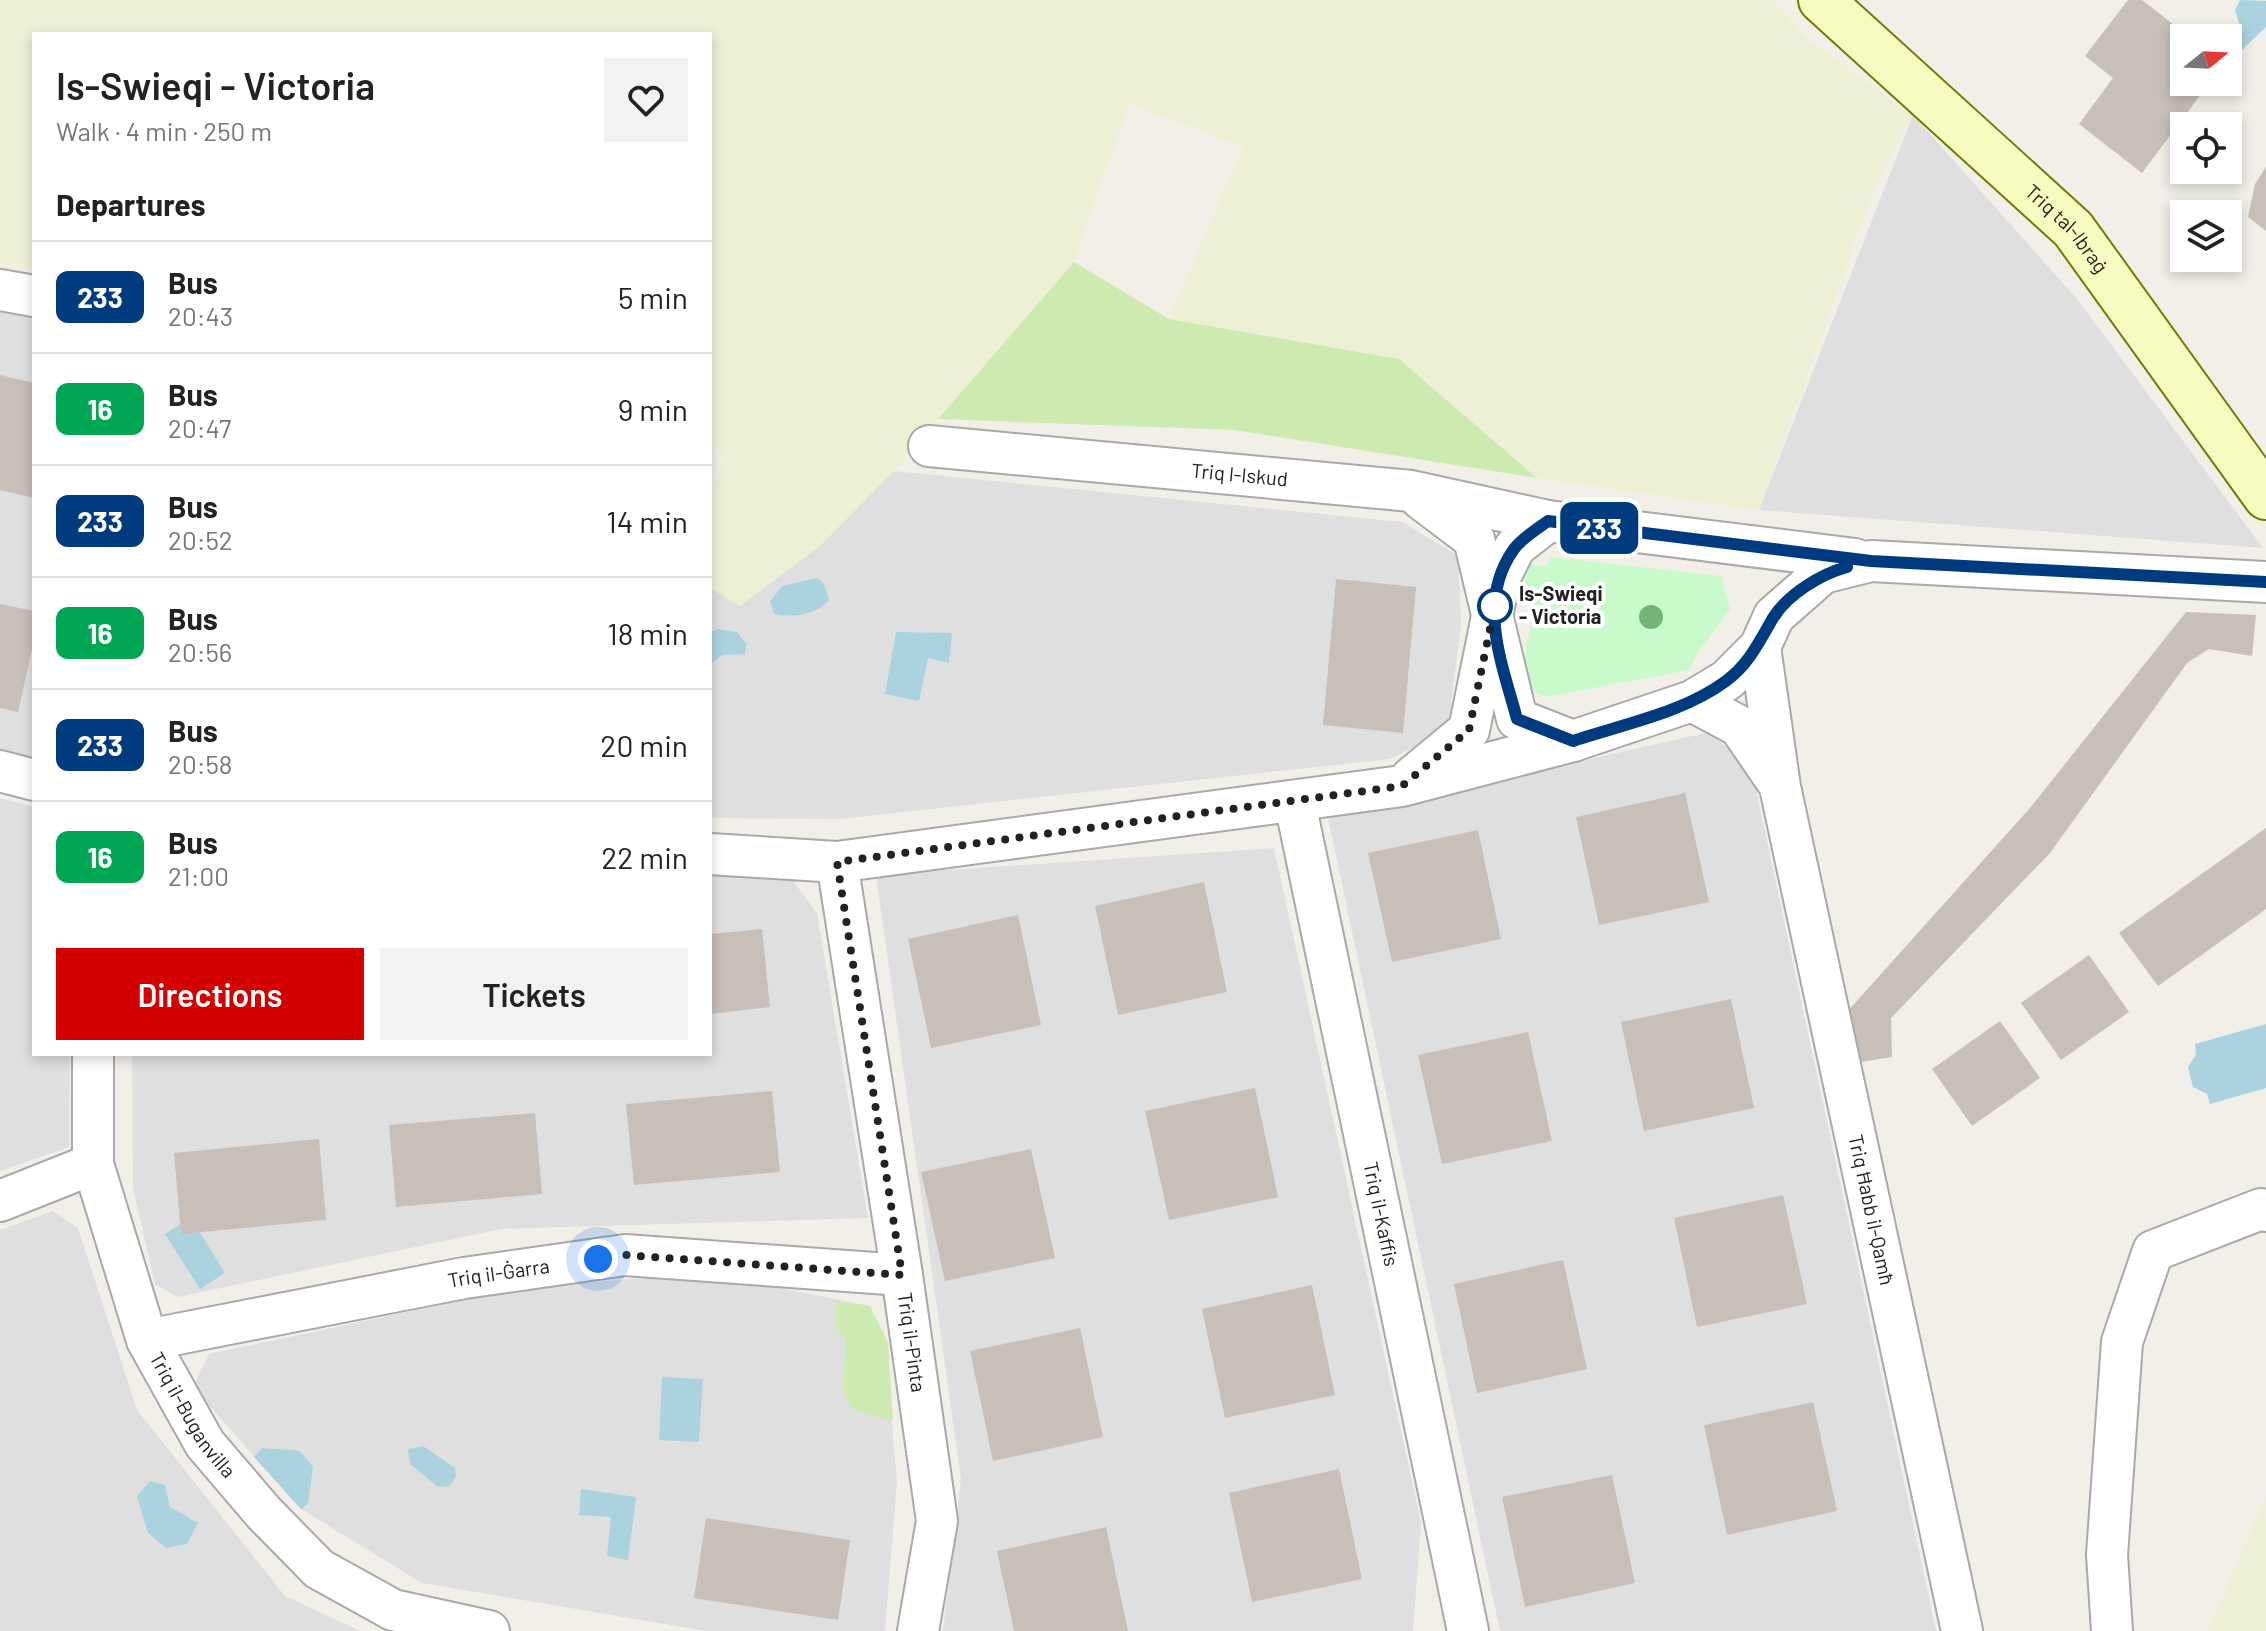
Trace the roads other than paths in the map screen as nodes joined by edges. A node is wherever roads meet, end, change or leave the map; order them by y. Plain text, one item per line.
1 (1821, 0) edge
2 (0, 290) edge
3 (32, 296) edge
4 (929, 446) dead end
5 (1411, 491) junction
6 (2266, 497) edge
7 (1548, 521) junction
8 (1731, 546) junction
9 (1871, 561) junction
10 (2266, 582) edge
11 (1492, 623) junction
12 (1767, 631) junction
13 (1692, 701) junction
14 (1573, 741) junction
15 (0, 771) edge
16 (32, 779) edge
17 (1402, 786) junction
18 (1780, 787) junction
19 (1295, 803) junction
20 (712, 854) edge
21 (837, 862) junction
22 (93, 1056) edge
23 (93, 1164) junction
24 (0, 1201) edge
25 (2266, 1211) edge
26 (902, 1275) junction
27 (147, 1340) junction
28 (1467, 1629) edge
29 (489, 1631) edge
30 (918, 1631) edge
31 (1962, 1631) edge
32 (2112, 1631) edge

1 - 6 main road, Triq tal-Ibraġ
2 - 3 street
4 - 5 street, Triq l-Iskud
5 - 7 street, Triq l-Iskud
5 - 11 street
7 - 8 street, Triq l-Iskud
7 - 11 street
8 - 9 street, Triq l-Iskud
8 - 12 street
9 - 10 street
9 - 12 street
11 - 14 street
11 - 17 street
12 - 13 street
12 - 18 street, Triq Ħabb il-Qamħ
13 - 14 street
13 - 18 street, Triq Ħabb il-Qamħ
14 - 17 street
15 - 16 street
17 - 19 street
18 - 31 street, Triq Ħabb il-Qamħ
19 - 21 street
19 - 28 street, Triq il-Kaffis
20 - 21 street
21 - 26 street, Triq il-Pinta
22 - 23 street, Triq il-Buganvilla
23 - 24 street
23 - 27 street, Triq il-Buganvilla
25 - 32 street
26 - 27 street, Triq il-Ġarra
26 - 30 street, Triq il-Pinta
27 - 29 street, Triq il-Buganvilla

